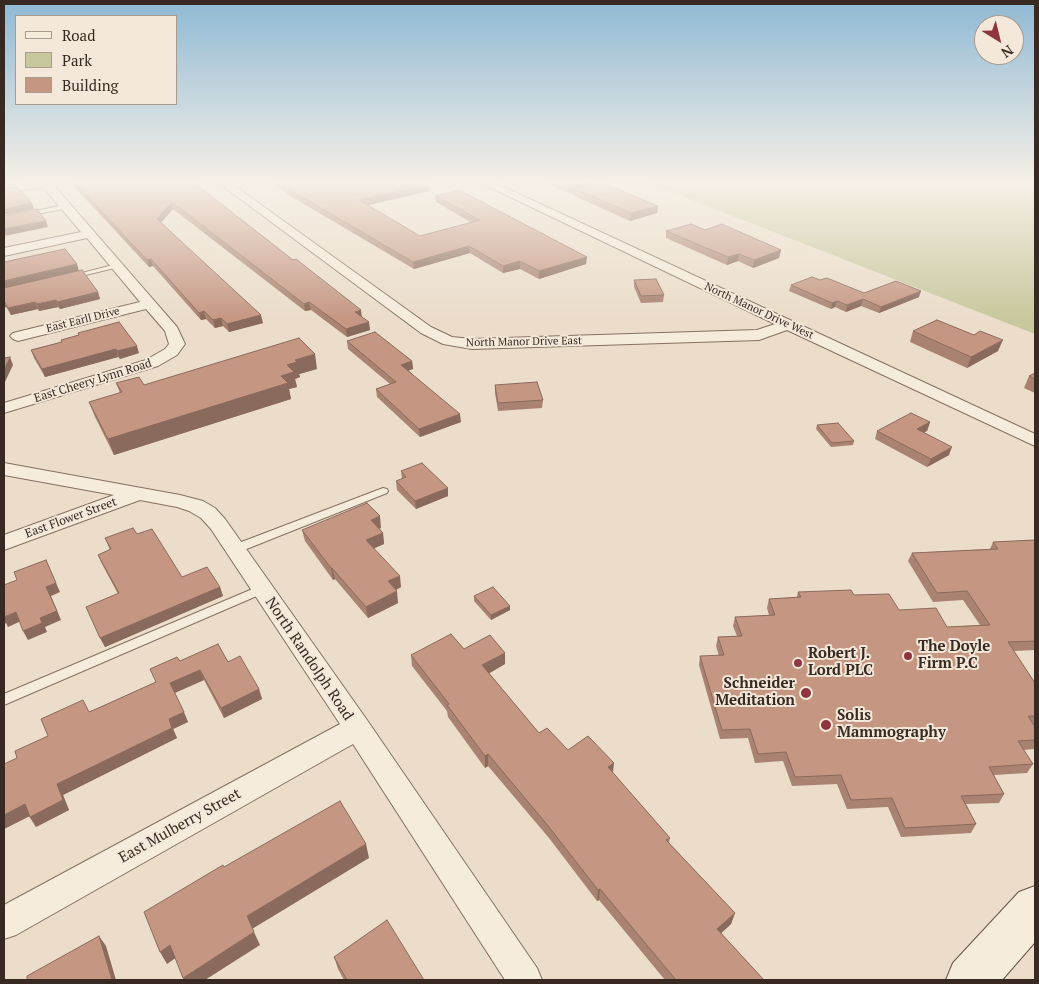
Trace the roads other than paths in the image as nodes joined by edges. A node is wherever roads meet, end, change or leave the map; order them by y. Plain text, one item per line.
1 (83, 227) edge
2 (284, 227) edge
3 (579, 227) edge
4 (89, 234) junction
5 (4, 252) edge
6 (117, 266) junction
7 (70, 277) edge
8 (148, 304) junction
9 (787, 325) junction
10 (18, 336) dead end
11 (4, 408) edge
12 (1035, 442) edge
13 (4, 469) edge
14 (383, 491) dead end
15 (139, 493) junction
16 (4, 543) edge
17 (234, 549) junction
18 (262, 590) junction
19 (4, 700) edge
20 (357, 728) junction
21 (1035, 908) edge
22 (4, 923) edge
23 (525, 980) edge
24 (970, 980) edge

1 - 4 street
2 - 9 street, North Manor Drive East
3 - 9 street, North Manor Drive West
4 - 5 street
4 - 6 street
6 - 7 lane
6 - 8 street
8 - 10 street, East Earll Drive
8 - 11 street, East Cheery Lynn Road
9 - 12 street, North Manor Drive West
13 - 15 street, North Randolph Road
14 - 17 lane
15 - 16 street, East Flower Street
15 - 17 street, North Randolph Road
17 - 18 street, North Randolph Road
18 - 19 lane
18 - 20 street, North Randolph Road
20 - 22 street, East Mulberry Street
20 - 23 street, North Randolph Road
21 - 24 main road

